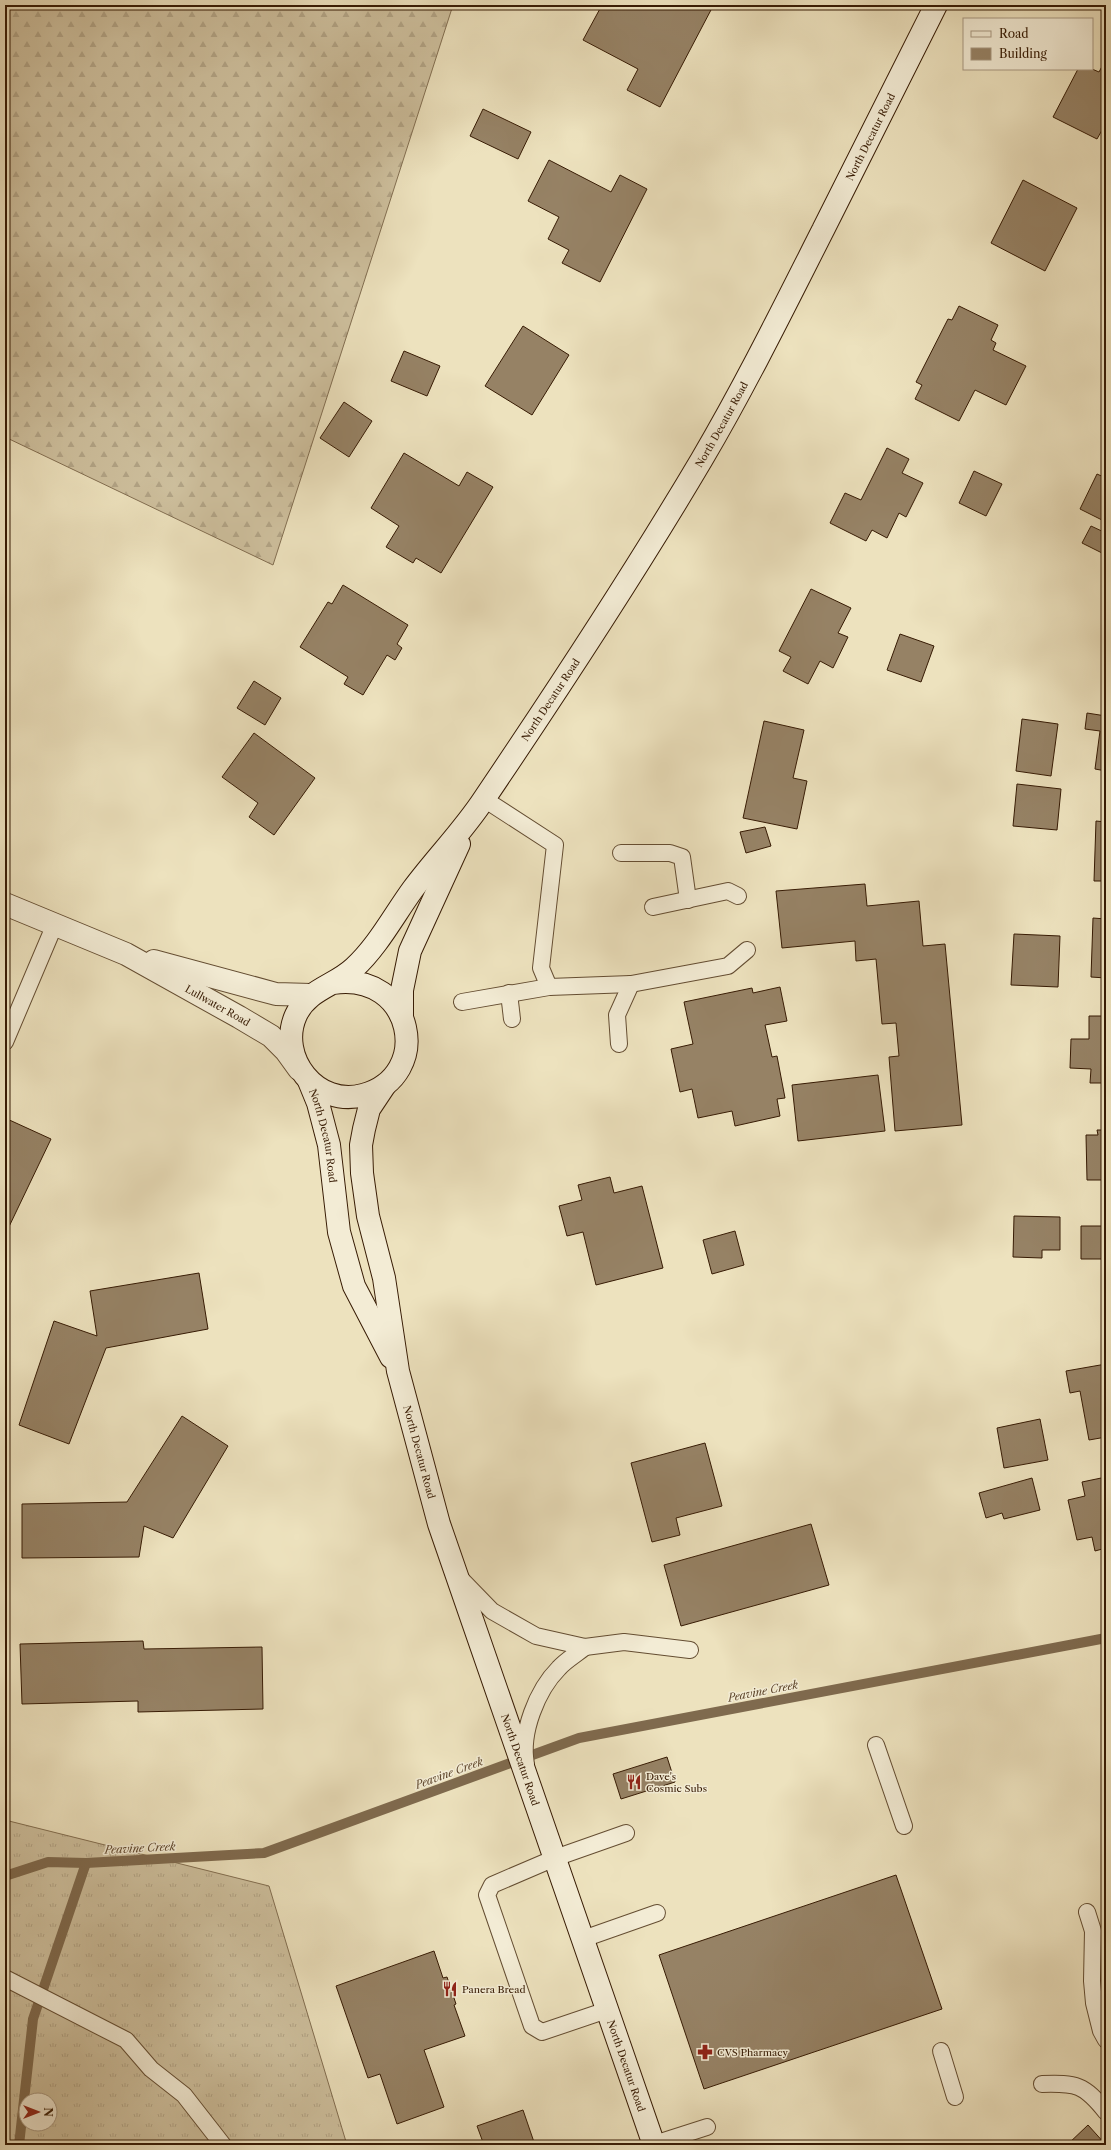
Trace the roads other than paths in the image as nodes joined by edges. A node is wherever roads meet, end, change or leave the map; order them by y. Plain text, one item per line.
1 (936, 5) edge
2 (484, 799) junction
3 (469, 821) junction
4 (621, 853) dead end
5 (738, 896) dead end
6 (688, 900) junction
7 (5, 904) edge
8 (653, 907) dead end
9 (55, 924) junction
10 (747, 950) dead end
11 (126, 954) junction
12 (333, 983) junction
13 (631, 984) junction
14 (549, 988) junction
15 (509, 993) junction
16 (311, 995) junction
17 (462, 1002) dead end
18 (402, 1016) junction
19 (512, 1019) dead end
20 (5, 1042) edge
21 (619, 1044) dead end
22 (304, 1075) junction
23 (386, 1083) junction
24 (398, 1371) junction
25 (456, 1574) junction
26 (585, 1647) junction
27 (690, 1650) dead end
28 (520, 1731) junction
29 (876, 1745) dead end
30 (904, 1826) dead end
31 (626, 1833) dead end
32 (555, 1858) junction
33 (1087, 1912) dead end
34 (657, 1913) dead end
35 (583, 1939) junction
36 (5, 1978) edge
37 (607, 2010) junction
38 (1106, 2040) edge
39 (941, 2051) dead end
40 (1042, 2084) dead end
41 (954, 2098) dead end
42 (1106, 2112) edge
43 (707, 2127) dead end
44 (654, 2144) edge
45 (223, 2145) edge

1 - 2 main road, North Decatur Road
2 - 3 main road, North Decatur Road
2 - 14 lane
3 - 12 main road, North Decatur Road
3 - 18 main road, North Decatur Road
4 - 6 lane
5 - 6 lane
6 - 8 lane
7 - 9 main road, Lullwater Road
9 - 11 main road, Lullwater Road
9 - 20 lane
10 - 13 lane
11 - 16 main road, Lullwater Road
11 - 22 main road, Lullwater Road
12 - 16 main road, North Decatur Road
12 - 18 main road, North Decatur Road
13 - 14 lane
13 - 21 lane
14 - 15 lane
15 - 17 lane
15 - 19 lane
16 - 22 main road, North Decatur Road
18 - 23 main road, North Decatur Road
22 - 23 main road, North Decatur Road
22 - 24 main road, North Decatur Road
23 - 24 main road, North Decatur Road
24 - 25 main road, North Decatur Road
25 - 26 lane
25 - 28 main road, North Decatur Road
26 - 27 lane
26 - 28 lane
28 - 32 main road, North Decatur Road
29 - 30 lane
31 - 32 lane
32 - 35 main road, North Decatur Road
32 - 37 lane
33 - 38 lane
34 - 35 lane
35 - 37 main road, North Decatur Road
36 - 45 lane
37 - 44 main road, North Decatur Road
39 - 41 lane
40 - 42 lane
43 - 44 lane

